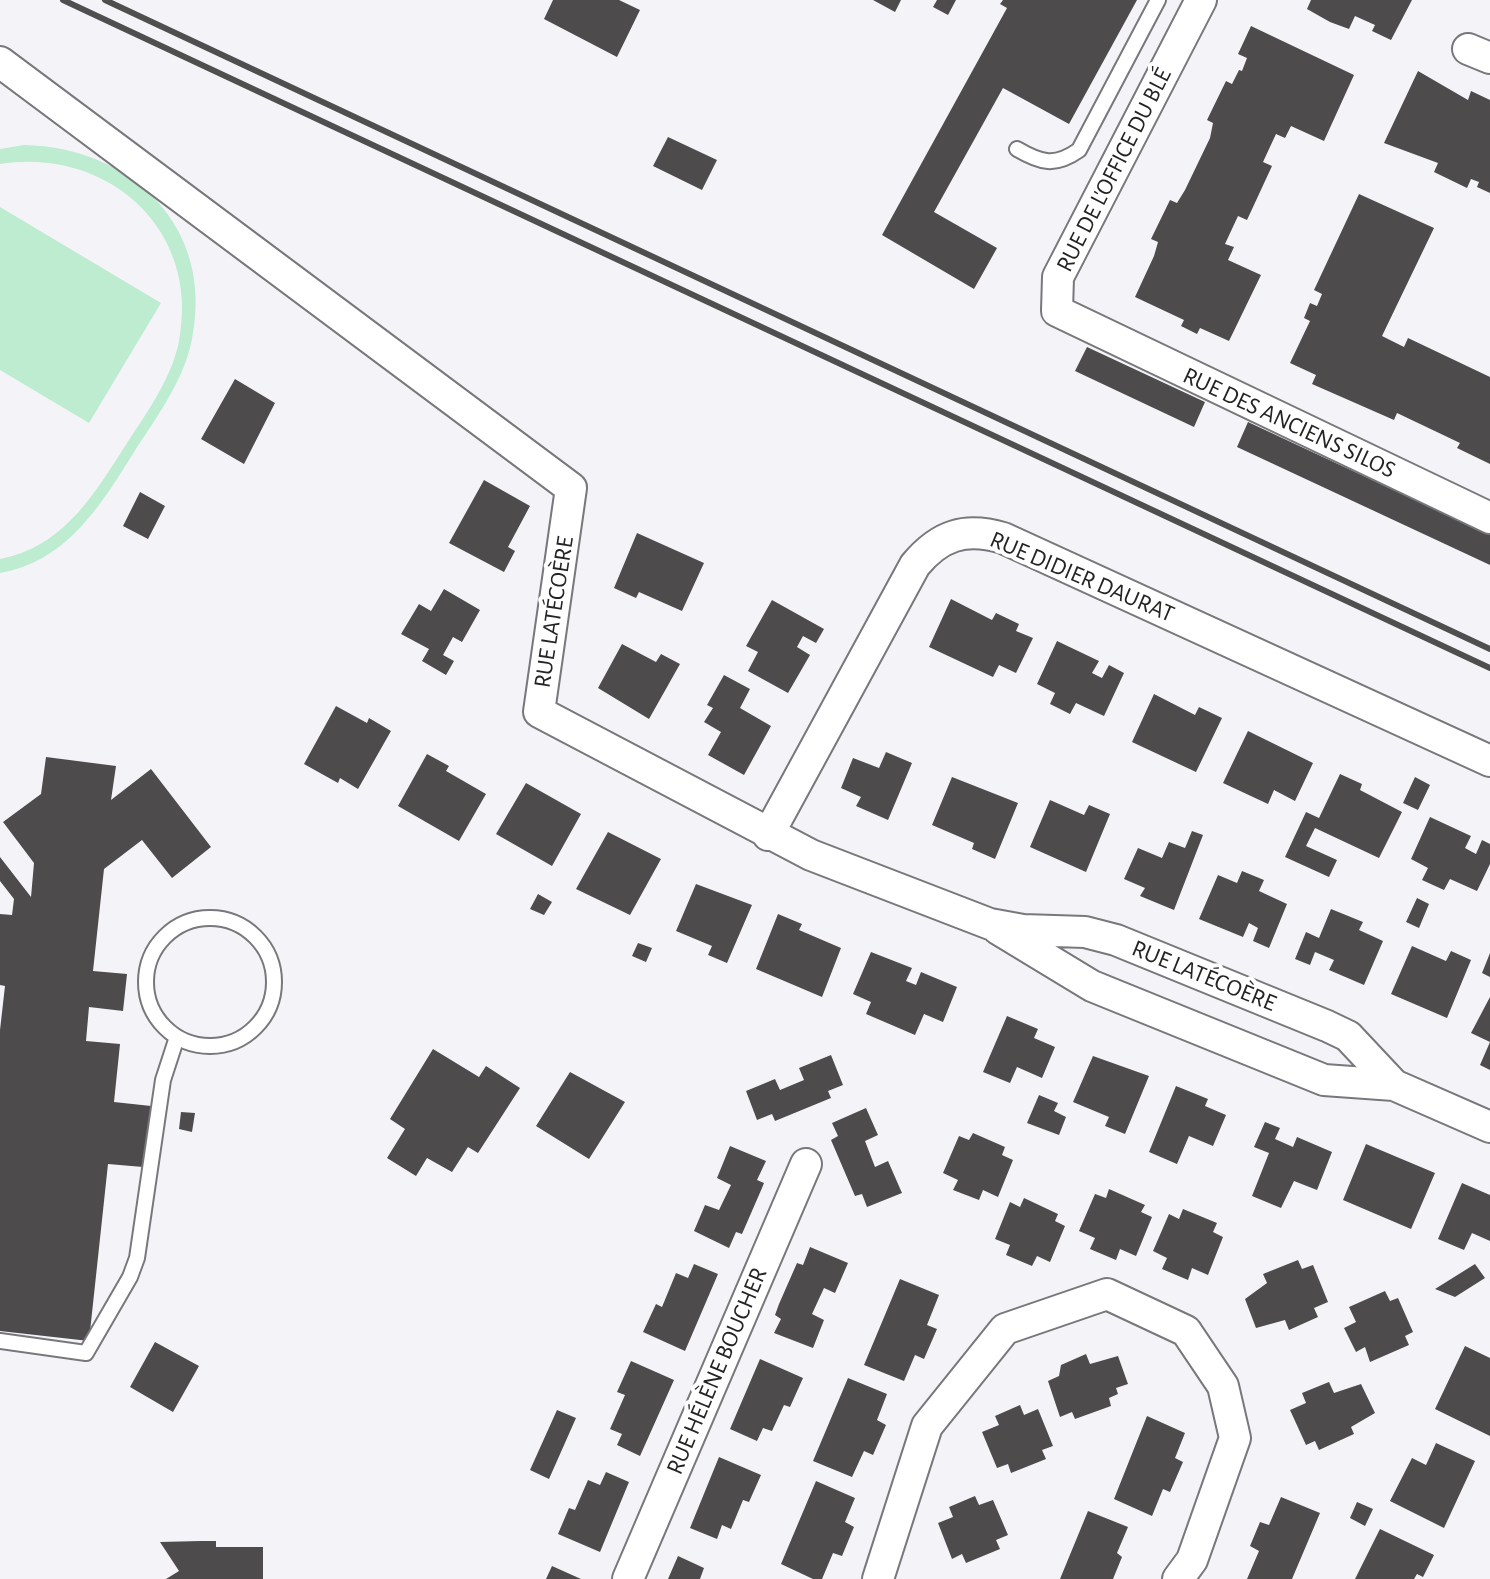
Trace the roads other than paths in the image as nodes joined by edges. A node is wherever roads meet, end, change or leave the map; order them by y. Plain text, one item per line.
1 (1158, 0) edge
2 (1201, 0) edge
3 (0, 62) edge
4 (1017, 149) dead end
5 (1088, 329) joint
6 (1490, 518) edge
7 (1490, 761) edge
8 (768, 835) junction
9 (990, 924) junction
10 (177, 1037) junction
11 (1394, 1085) junction
12 (1490, 1127) edge
13 (806, 1164) dead end
14 (0, 1341) edge
15 (628, 1579) edge
16 (878, 1579) edge
17 (1178, 1579) edge

1 - 4 lane
2 - 5 street, RUE DE L'OFFICE DU BLÉ
3 - 8 street, RUE LATÉCOÈRE
5 - 6 street, RUE DES ANCIENS SILOS
7 - 8 street, RUE DIDIER DAURAT
8 - 9 street, RUE LATÉCOÈRE
9 - 11 street, RUE LATÉCOÈRE
9 - 11 street, RUE LATÉCOÈRE
10 - 10 lane
10 - 14 lane
11 - 12 street, RUE LATÉCOÈRE
13 - 15 street, RUE HÉLÈNE BOUCHER
16 - 17 street

